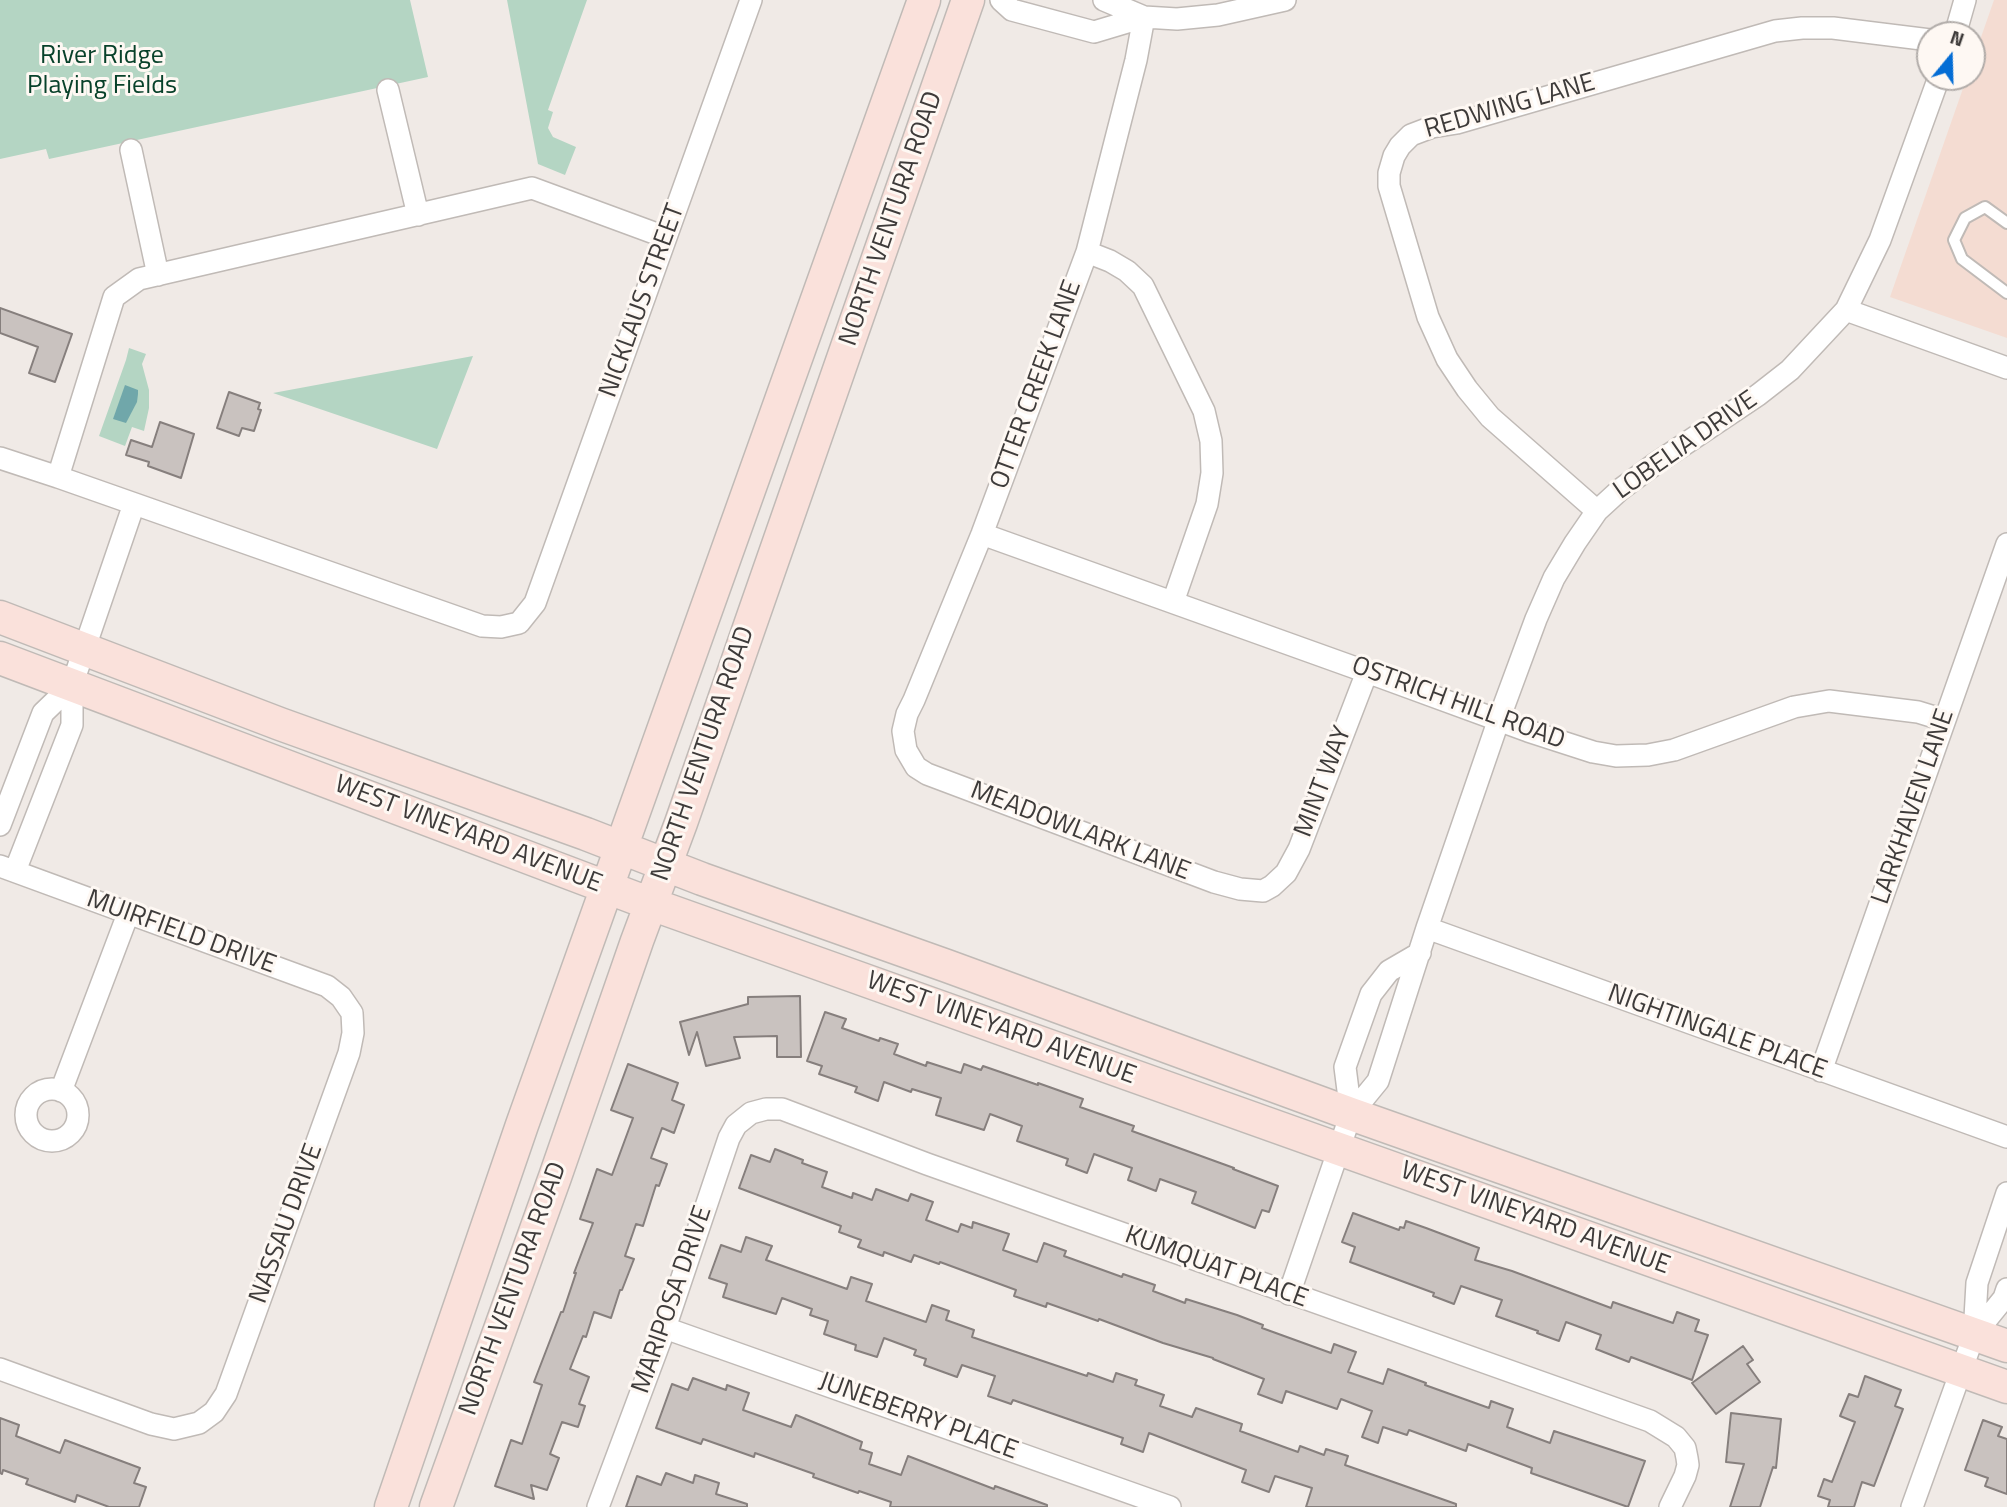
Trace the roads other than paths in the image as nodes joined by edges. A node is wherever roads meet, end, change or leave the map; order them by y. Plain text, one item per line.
1 (751, 0) edge
2 (924, 0) edge
3 (968, 0) edge
4 (1000, 0) edge
5 (1104, 0) edge
6 (1285, 0) edge
7 (1965, 0) edge
8 (1144, 17) junction
9 (1959, 21) edge
10 (1916, 38) edge
11 (388, 90) dead end
12 (1934, 91) edge
13 (131, 150) dead end
14 (418, 215) junction
15 (2007, 223) edge
16 (665, 237) junction
17 (1087, 252) junction
18 (158, 275) junction
19 (2007, 293) edge
20 (1846, 310) junction
21 (2007, 368) edge
22 (0, 457) edge
23 (58, 477) junction
24 (134, 504) junction
25 (1597, 511) junction
26 (982, 534) junction
27 (2007, 544) edge
28 (1173, 602) junction
29 (0, 617) edge
30 (86, 649) junction
31 (0, 658) edge
32 (1367, 671) junction
33 (72, 685) junction
34 (1499, 719) junction
35 (1944, 720) junction
36 (904, 743) joint
37 (0, 825) edge
38 (622, 849) junction
39 (665, 866) junction
40 (7, 868) edge
41 (1272, 886) joint
42 (608, 888) junction
43 (651, 904) junction
44 (128, 914) junction
45 (1427, 928) junction
46 (1419, 953) junction
47 (352, 1013) joint
48 (1821, 1071) junction
49 (61, 1091) dead end
50 (766, 1110) joint
51 (1351, 1114) junction
52 (2007, 1137) edge
53 (1338, 1149) junction
54 (2007, 1193) edge
55 (2007, 1289) edge
56 (1289, 1294) junction
57 (665, 1328) junction
58 (1974, 1335) junction
59 (2007, 1346) edge
60 (0, 1369) edge
61 (1961, 1371) junction
62 (2007, 1387) edge
63 (391, 1507) edge
64 (436, 1507) edge
65 (598, 1507) edge
66 (1170, 1507) edge
67 (1670, 1507) edge
68 (1912, 1507) edge

1 - 16 street, NICKLAUS STREET
2 - 38 main road, NORTH VENTURA ROAD
3 - 39 main road, NORTH VENTURA ROAD
4 - 8 street
5 - 8 street
6 - 8 street
7 - 9 street
8 - 17 street, OTTER CREEK LANE
10 - 25 street, REDWING LANE
11 - 14 street
12 - 20 street, LOBELIA DRIVE
13 - 18 street
14 - 16 street
14 - 18 street
15 - 19 lane
16 - 24 street, NICKLAUS STREET
17 - 26 street, OTTER CREEK LANE
17 - 28 street
18 - 23 street
20 - 21 street
20 - 25 street, LOBELIA DRIVE
22 - 23 street
23 - 24 street
24 - 30 street
25 - 34 street, LOBELIA DRIVE
26 - 28 street, OSTRICH HILL ROAD
26 - 36 street, OTTER CREEK LANE
27 - 35 street, LARKHAVEN LANE
28 - 32 street, OSTRICH HILL ROAD
29 - 30 main road, WEST VINEYARD AVENUE
30 - 33 street
30 - 38 main road, WEST VINEYARD AVENUE
31 - 33 main road, WEST VINEYARD AVENUE
32 - 34 street, OSTRICH HILL ROAD
32 - 41 street, MINT WAY
33 - 37 street
33 - 40 street
33 - 42 main road, WEST VINEYARD AVENUE
34 - 35 street, OSTRICH HILL ROAD
34 - 45 street, LOBELIA DRIVE
35 - 48 street, LARKHAVEN LANE
36 - 41 street, MEADOWLARK LANE
38 - 39 main road, WEST VINEYARD AVENUE
38 - 42 main road, NORTH VENTURA ROAD
39 - 43 main road, NORTH VENTURA ROAD
39 - 51 main road, WEST VINEYARD AVENUE
40 - 44 street, MUIRFIELD DRIVE
42 - 43 main road, WEST VINEYARD AVENUE
42 - 63 main road, NORTH VENTURA ROAD
43 - 53 main road, WEST VINEYARD AVENUE
43 - 64 main road, NORTH VENTURA ROAD
44 - 47 street, MUIRFIELD DRIVE
44 - 49 street
45 - 46 street, LOBELIA DRIVE
45 - 48 street, NIGHTINGALE PLACE
46 - 51 street, LOBELIA DRIVE
46 - 51 street, LOBELIA DRIVE
47 - 60 street, NASSAU DRIVE
48 - 52 street, NIGHTINGALE PLACE
50 - 56 street, KUMQUAT PLACE
50 - 57 street, MARIPOSA DRIVE
51 - 53 street, LOBELIA DRIVE
51 - 58 main road, WEST VINEYARD AVENUE
53 - 56 street, LOBELIA DRIVE
53 - 61 main road, WEST VINEYARD AVENUE
54 - 58 street
55 - 58 street
56 - 67 street, KUMQUAT PLACE
57 - 65 street, MARIPOSA DRIVE
57 - 66 street, JUNEBERRY PLACE
58 - 59 main road, WEST VINEYARD AVENUE
58 - 61 street
61 - 62 main road, WEST VINEYARD AVENUE
61 - 68 street

